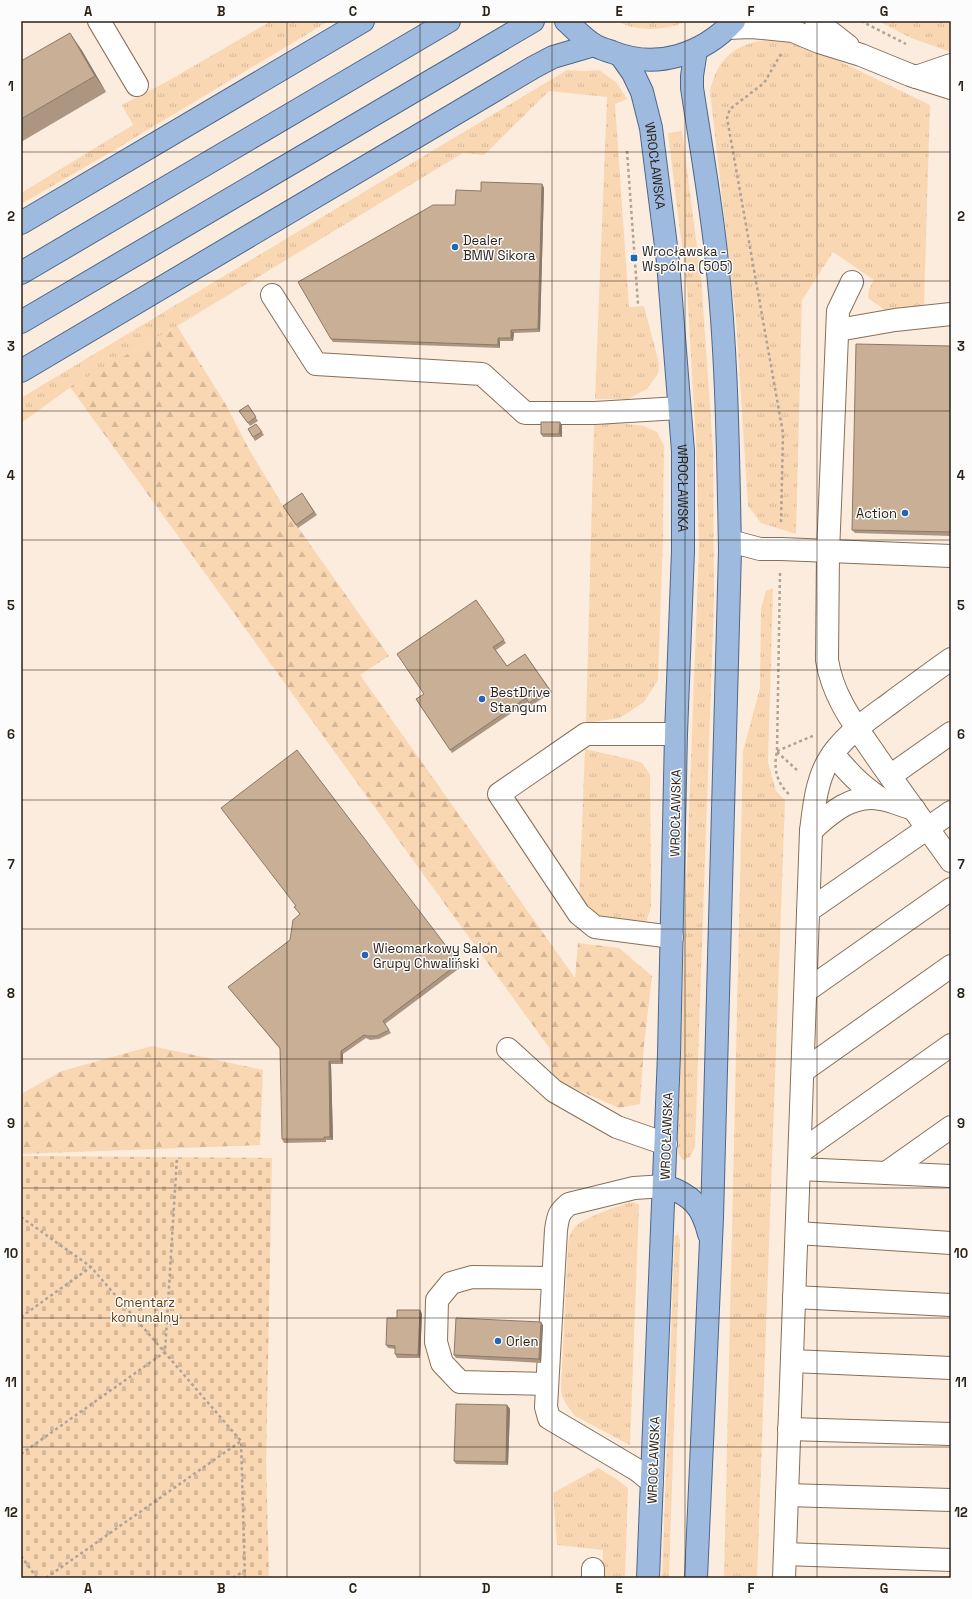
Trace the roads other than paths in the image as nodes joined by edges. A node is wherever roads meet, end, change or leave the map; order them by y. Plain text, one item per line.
1 (99, 21) edge
2 (363, 21) edge
3 (449, 21) edge
4 (534, 21) edge
5 (566, 21) edge
6 (816, 21) edge
7 (731, 25) edge
8 (594, 45) junction
9 (696, 50) junction
10 (861, 55) junction
11 (621, 56) junction
12 (951, 65) edge
13 (916, 77) junction
14 (137, 85) dead end
15 (951, 88) edge
16 (21, 223) edge
17 (21, 273) edge
18 (852, 282) dead end
19 (272, 295) dead end
20 (951, 314) edge
21 (21, 322) edge
22 (838, 330) junction
23 (21, 371) edge
24 (679, 408) junction
25 (730, 542) junction
26 (828, 552) junction
27 (951, 556) edge
28 (951, 659) edge
29 (857, 729) junction
30 (951, 733) edge
31 (676, 734) junction
32 (833, 754) junction
33 (890, 776) junction
34 (881, 799) junction
35 (914, 809) junction
36 (951, 812) edge
37 (927, 828) junction
38 (811, 831) junction
39 (951, 861) edge
40 (951, 889) edge
41 (808, 911) junction
42 (672, 937) junction
43 (951, 966) edge
44 (806, 991) junction
45 (951, 1045) edge
46 (508, 1049) dead end
47 (803, 1071) junction
48 (951, 1127) edge
49 (666, 1144) junction
50 (800, 1160) junction
51 (886, 1173) junction
52 (951, 1176) edge
53 (665, 1186) junction
54 (796, 1234) junction
55 (711, 1241) junction
56 (951, 1243) edge
57 (553, 1278) junction
58 (794, 1297) junction
59 (951, 1305) edge
60 (792, 1361) junction
61 (951, 1368) edge
62 (548, 1384) junction
63 (789, 1429) junction
64 (951, 1434) edge
65 (652, 1482) junction
66 (787, 1495) junction
67 (951, 1500) edge
68 (785, 1554) junction
69 (951, 1560) edge
70 (648, 1578) edge
71 (696, 1578) edge
72 (784, 1578) edge

1 - 14 street
2 - 16 main road
3 - 17 main road
4 - 21 main road
5 - 8 main road
6 - 10 street
7 - 9 main road
7 - 10 street
8 - 11 main road
8 - 23 main road
9 - 11 main road
9 - 25 main road
10 - 13 street
11 - 24 main road, WROCŁAWSKA
12 - 13 street
13 - 15 street
18 - 22 street
19 - 24 street
20 - 22 street
22 - 26 street
24 - 31 main road, WROCŁAWSKA
25 - 26 street
25 - 55 main road
26 - 27 street
26 - 29 street
28 - 29 street
29 - 32 street
29 - 33 street
30 - 33 street
31 - 42 main road, WROCŁAWSKA
31 - 42 street
32 - 34 street
32 - 38 street
33 - 35 street
34 - 35 street
34 - 38 street
35 - 37 street
36 - 37 street
37 - 39 street
37 - 41 street
38 - 41 street
40 - 44 street
41 - 44 street
42 - 49 main road, WROCŁAWSKA
43 - 47 street
44 - 47 street
45 - 50 street
46 - 49 street
47 - 50 street
48 - 51 street
49 - 53 main road, WROCŁAWSKA
50 - 51 street
50 - 54 street
51 - 52 street
53 - 55 main road
53 - 57 street
53 - 65 main road, WROCŁAWSKA
54 - 56 street
54 - 58 street
55 - 71 main road
57 - 62 street
57 - 62 street
58 - 59 street
58 - 60 street
60 - 61 street
60 - 63 street
62 - 65 street
63 - 64 street
63 - 66 street
65 - 70 main road, WROCŁAWSKA
66 - 67 street
66 - 68 street
68 - 69 street
68 - 72 street

